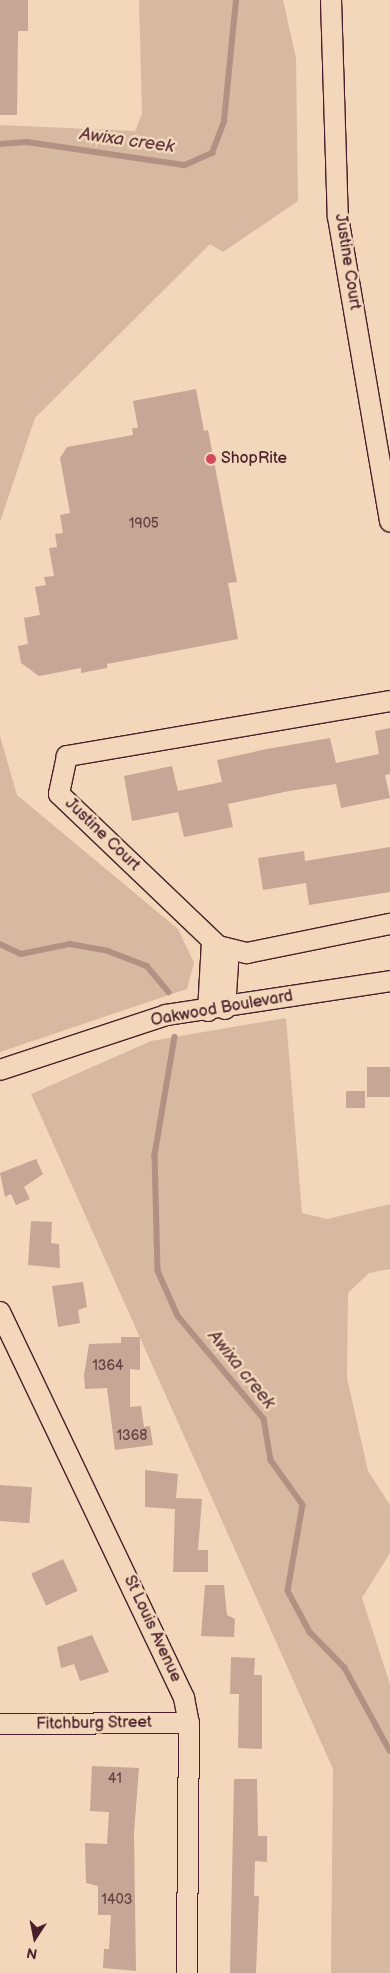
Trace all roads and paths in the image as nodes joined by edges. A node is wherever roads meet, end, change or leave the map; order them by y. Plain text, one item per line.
1 (331, 0) edge
2 (390, 522) edge
3 (390, 701) edge
4 (390, 924) edge
5 (220, 945) junction
6 (390, 981) edge
7 (217, 1010) junction
8 (0, 1070) edge
9 (0, 1312) edge
10 (189, 1723) junction
11 (0, 1724) edge
12 (187, 1973) edge

1 - 2 street, Justine Court
3 - 5 street, Justine Court
4 - 5 street
5 - 7 street
6 - 7 street, Oakwood Boulevard
7 - 8 street, Oakwood Boulevard
9 - 10 street, St Louis Avenue
10 - 11 street, Fitchburg Street
10 - 12 street, St Louis Avenue

